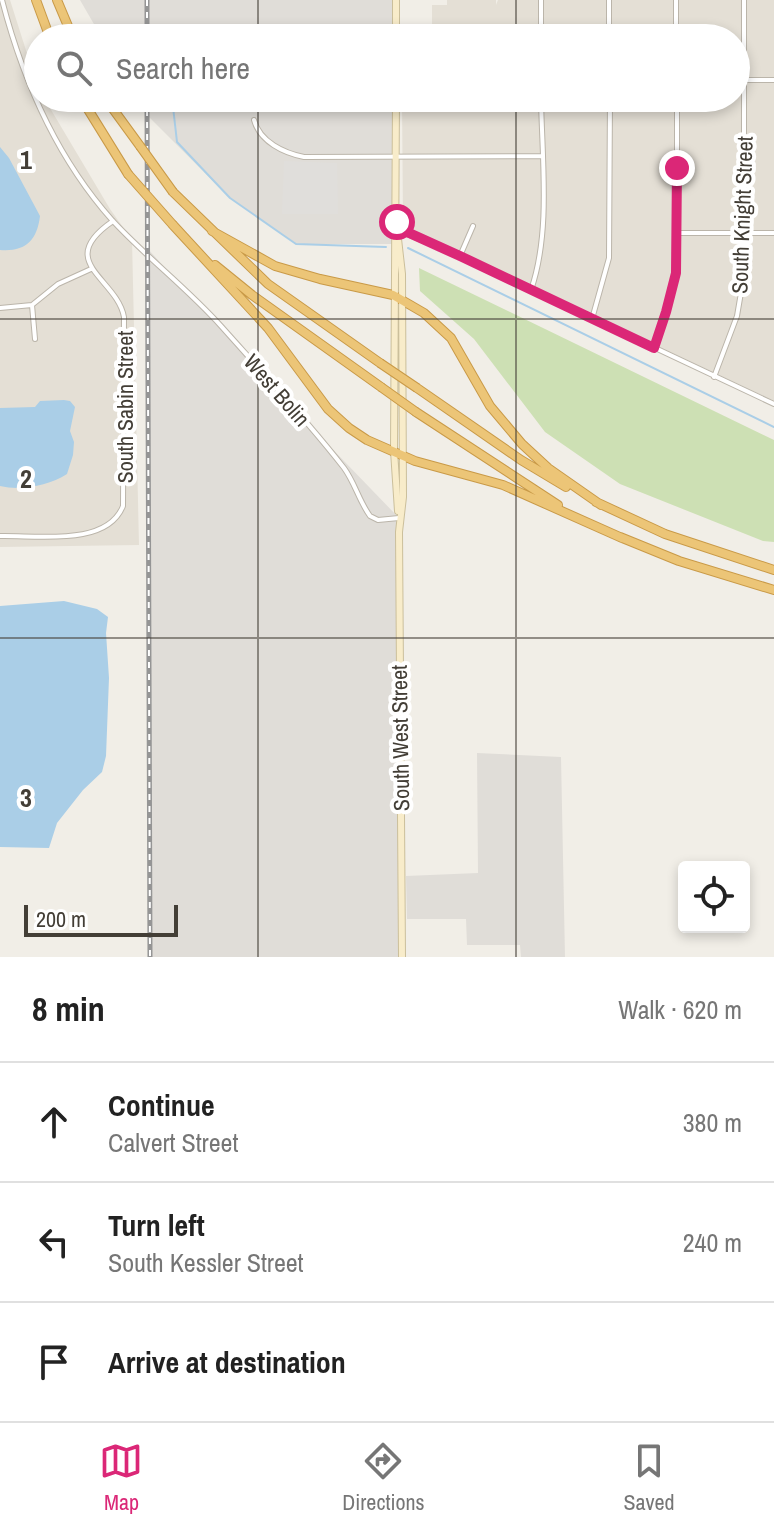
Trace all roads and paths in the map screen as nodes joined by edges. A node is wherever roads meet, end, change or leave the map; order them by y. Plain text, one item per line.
1 (2, 0) edge
2 (36, 0) edge
3 (57, 0) edge
4 (396, 0) edge
5 (541, 0) edge
6 (609, 0) edge
7 (676, 0) edge
8 (744, 0) edge
9 (45, 24) edge
10 (67, 24) edge
11 (396, 24) edge
12 (541, 24) edge
13 (609, 24) edge
14 (676, 24) edge
15 (744, 24) edge
16 (24, 71) edge
17 (750, 80) edge
18 (774, 80) edge
19 (42, 112) edge
20 (90, 112) edge
21 (115, 112) edge
22 (396, 112) edge
23 (541, 112) edge
24 (610, 112) edge
25 (677, 112) edge
26 (744, 112) edge
27 (254, 120) dead end
28 (396, 156) junction
29 (542, 156) junction
30 (113, 221) junction
31 (473, 226) dead end
32 (397, 230) junction
33 (212, 231) junction
34 (678, 233) junction
35 (746, 233) junction
36 (774, 233) edge
37 (196, 250) junction
38 (460, 256) junction
39 (91, 269) junction
40 (531, 290) junction
41 (398, 297) junction
42 (32, 305) junction
43 (0, 308) edge
44 (592, 319) junction
45 (35, 339) dead end
46 (654, 348) junction
47 (714, 377) junction
48 (774, 404) edge
49 (394, 451) junction
50 (403, 456) junction
51 (601, 505) junction
52 (399, 518) junction
53 (0, 536) edge
54 (622, 538) junction
55 (774, 570) edge
56 (774, 590) edge
57 (402, 957) edge

1 - 16 street
2 - 9 highway
3 - 10 highway
4 - 11 street
5 - 12 street
6 - 13 street
7 - 14 street
8 - 15 street, South Knight Street
17 - 18 street
19 - 30 street
20 - 37 highway, bridge
21 - 33 highway, bridge
22 - 28 street, South West Street
23 - 29 street
24 - 44 street
25 - 34 street
26 - 35 street, South Knight Street
27 - 28 street
28 - 29 street
28 - 32 street, South West Street
29 - 40 street
30 - 39 street
30 - 52 street, West Bolin
31 - 38 street
32 - 38 street
32 - 41 street, South West Street
33 - 41 highway
33 - 51 highway, bridge
34 - 35 street
34 - 46 street
35 - 36 street
35 - 47 street, South Knight Street
37 - 49 highway
37 - 54 highway, bridge
38 - 40 street
39 - 42 street
39 - 53 street, South Sabin Street
40 - 44 street
41 - 49 street, South West Street
41 - 50 street, South West Street
41 - 51 highway
42 - 43 street
42 - 45 street
44 - 46 street
46 - 47 street
47 - 48 street
49 - 50 highway
49 - 52 street, South West Street
50 - 52 street, South West Street
50 - 54 highway
51 - 55 highway
52 - 57 street, South West Street
54 - 56 highway

